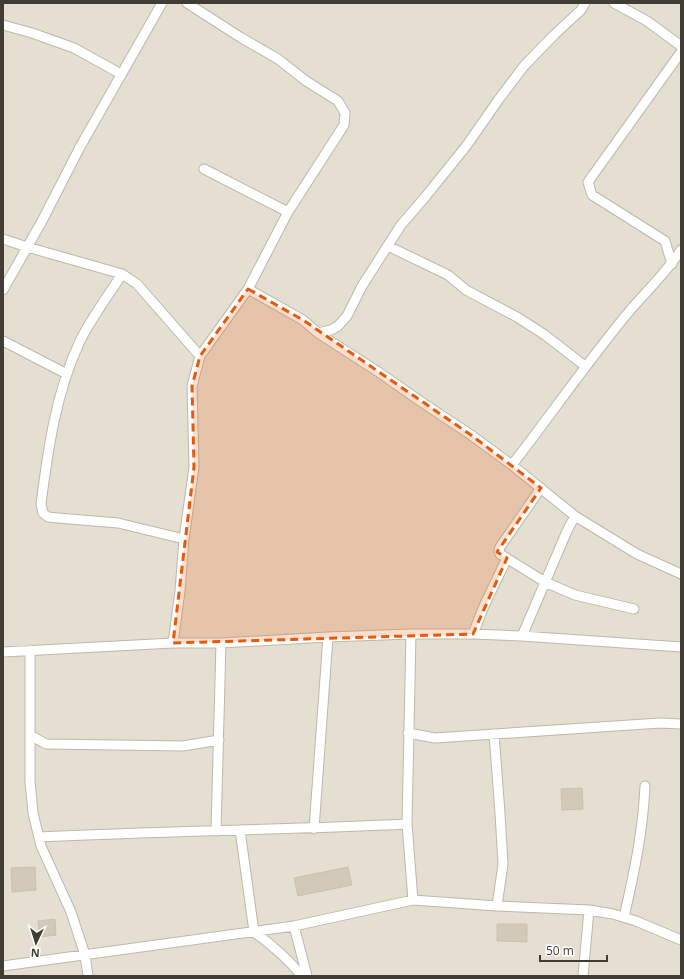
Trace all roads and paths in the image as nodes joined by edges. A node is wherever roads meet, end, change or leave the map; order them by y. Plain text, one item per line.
1 (162, 3) edge
2 (187, 3) edge
3 (585, 3) edge
4 (614, 3) edge
5 (3, 25) edge
6 (681, 46) edge
7 (681, 52) edge
8 (121, 74) junction
9 (204, 169) dead end
10 (288, 212) junction
11 (3, 239) edge
12 (388, 246) junction
13 (27, 248) junction
14 (681, 250) edge
15 (672, 264) junction
16 (122, 274) junction
17 (3, 290) edge
18 (248, 290) junction
19 (318, 333) junction
20 (3, 342) edge
21 (200, 356) junction
22 (585, 366) junction
23 (67, 374) junction
24 (512, 465) junction
25 (541, 488) junction
26 (575, 516) junction
27 (184, 540) junction
28 (507, 558) junction
29 (681, 574) edge
30 (545, 582) junction
31 (634, 609) dead end
32 (411, 634) junction
33 (473, 634) junction
34 (522, 636) junction
35 (328, 637) junction
36 (173, 643) junction
37 (221, 643) junction
38 (681, 647) edge
39 (30, 650) junction
40 (3, 652) edge
41 (681, 724) edge
42 (408, 733) junction
43 (494, 734) junction
44 (30, 735) junction
45 (219, 740) junction
46 (46, 744) junction
47 (30, 754) junction
48 (645, 786) dead end
49 (407, 824) junction
50 (314, 829) junction
51 (240, 830) junction
52 (216, 831) junction
53 (39, 837) junction
54 (413, 900) junction
55 (497, 906) junction
56 (589, 910) junction
57 (624, 917) junction
58 (294, 926) junction
59 (254, 932) junction
60 (681, 940) edge
61 (85, 955) junction
62 (3, 966) edge
63 (88, 976) edge
64 (302, 976) edge
65 (307, 976) edge
66 (583, 976) edge

1 - 8 street
2 - 10 street
3 - 12 street
4 - 6 street
5 - 8 street
7 - 15 street
8 - 13 street
9 - 10 street
10 - 18 street
11 - 13 street
12 - 19 street
12 - 22 street
13 - 16 street
13 - 17 street
14 - 15 street
15 - 22 street
16 - 21 street
16 - 23 street
18 - 19 street
18 - 21 street
19 - 24 street
20 - 23 street
21 - 27 street
22 - 24 street
23 - 27 street
24 - 25 street
25 - 26 street
25 - 28 street
26 - 29 street
26 - 30 street
27 - 36 street
28 - 30 street
28 - 33 street
30 - 31 street
30 - 34 street
32 - 33 street
32 - 35 street
32 - 42 street
33 - 34 street
34 - 38 street
35 - 37 street
35 - 50 street
36 - 37 street
36 - 39 street
37 - 45 street
39 - 40 street
39 - 44 street
41 - 43 street
42 - 43 street
42 - 49 street
43 - 55 street
44 - 46 street
44 - 47 street
45 - 46 street
45 - 52 street
46 - 47 street
47 - 53 street
48 - 57 street
49 - 50 street
49 - 54 street
50 - 51 street
51 - 52 street
51 - 59 street
52 - 53 street
53 - 61 street
54 - 55 street
54 - 58 street
55 - 56 street
56 - 57 street
56 - 66 street
57 - 60 street
58 - 59 street
58 - 65 street
59 - 61 street
59 - 64 street
61 - 62 street
61 - 63 street

